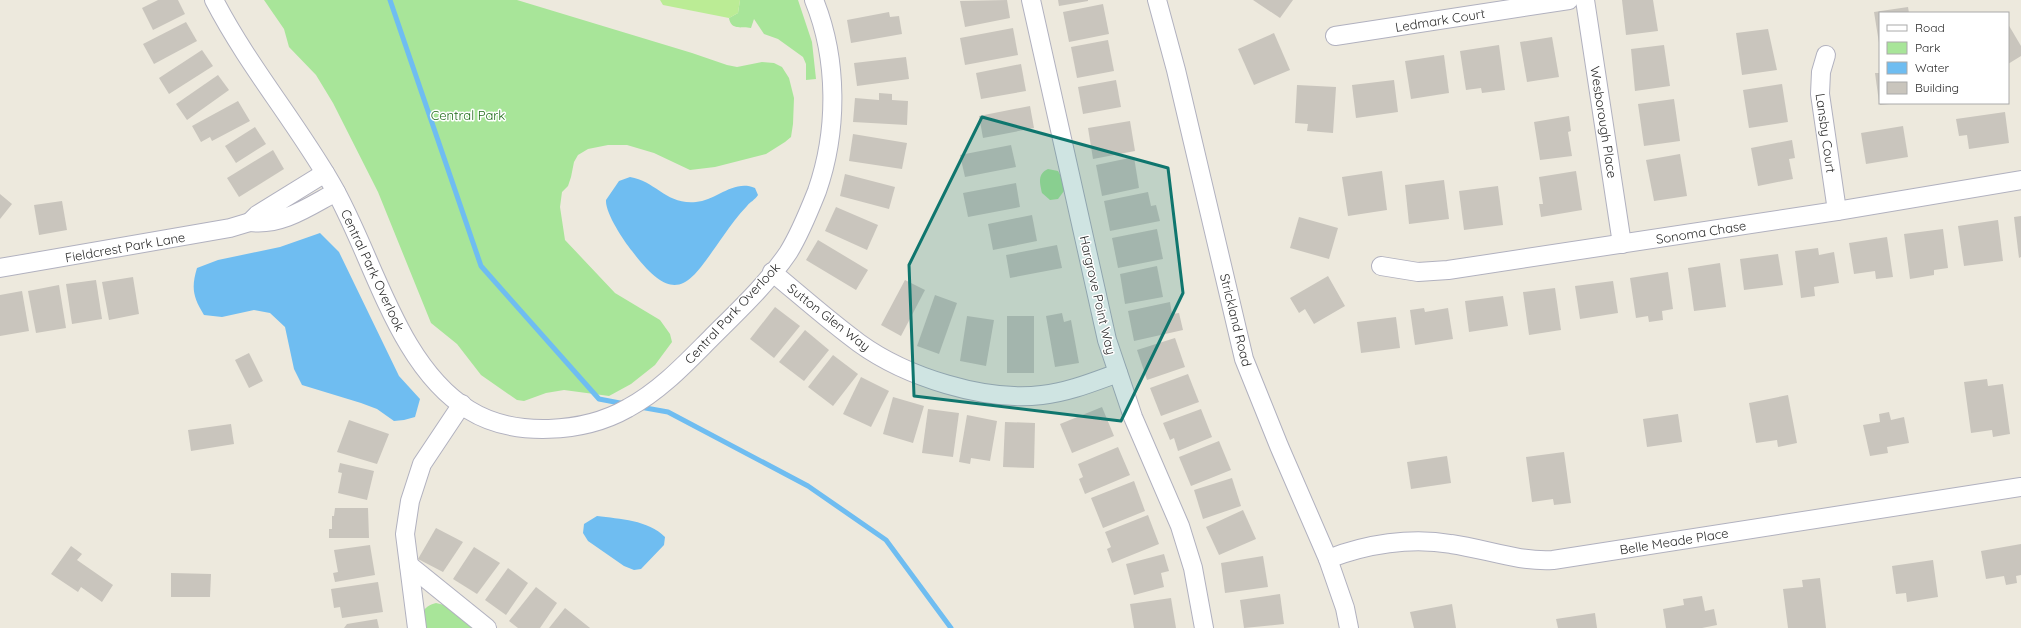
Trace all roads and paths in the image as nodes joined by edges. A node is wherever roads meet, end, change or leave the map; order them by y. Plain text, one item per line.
1 (214, 0) edge
2 (814, 0) edge
3 (1031, 0) edge
4 (1157, 0) edge
5 (1569, 0) edge
6 (1585, 0) edge
7 (1335, 36) dead end
8 (1826, 55) dead end
9 (325, 173) junction
10 (2021, 180) edge
11 (336, 192) junction
12 (1837, 211) junction
13 (250, 222) junction
14 (1622, 244) junction
15 (1381, 266) dead end
16 (0, 268) edge
17 (772, 272) junction
18 (1118, 373) junction
19 (462, 404) junction
20 (2021, 487) edge
21 (1328, 559) junction
22 (409, 566) junction
23 (417, 628) edge
24 (487, 628) edge
25 (1204, 628) edge
26 (1349, 628) edge

1 - 9 street, Central Park Overlook
2 - 17 street, Central Park Overlook
3 - 18 street, Hargrove Point Way
4 - 21 street, Strickland Road
5 - 7 street, Ledmark Court
6 - 14 street, Wesborough Place
8 - 12 street, Lansby Court
9 - 11 street, Central Park Overlook
9 - 13 street, Fieldcrest Park Lane
10 - 12 street, Sonoma Chase
11 - 13 street, Fieldcrest Park Lane
11 - 19 street, Central Park Overlook
12 - 14 street, Sonoma Chase
13 - 16 street, Fieldcrest Park Lane
14 - 15 street, Sonoma Chase
17 - 18 street, Sutton Glen Way
17 - 19 street, Central Park Overlook
18 - 25 street, Hargrove Point Way
19 - 22 street
20 - 21 street, Belle Meade Place
21 - 26 street, Strickland Road
22 - 23 street
22 - 24 street

